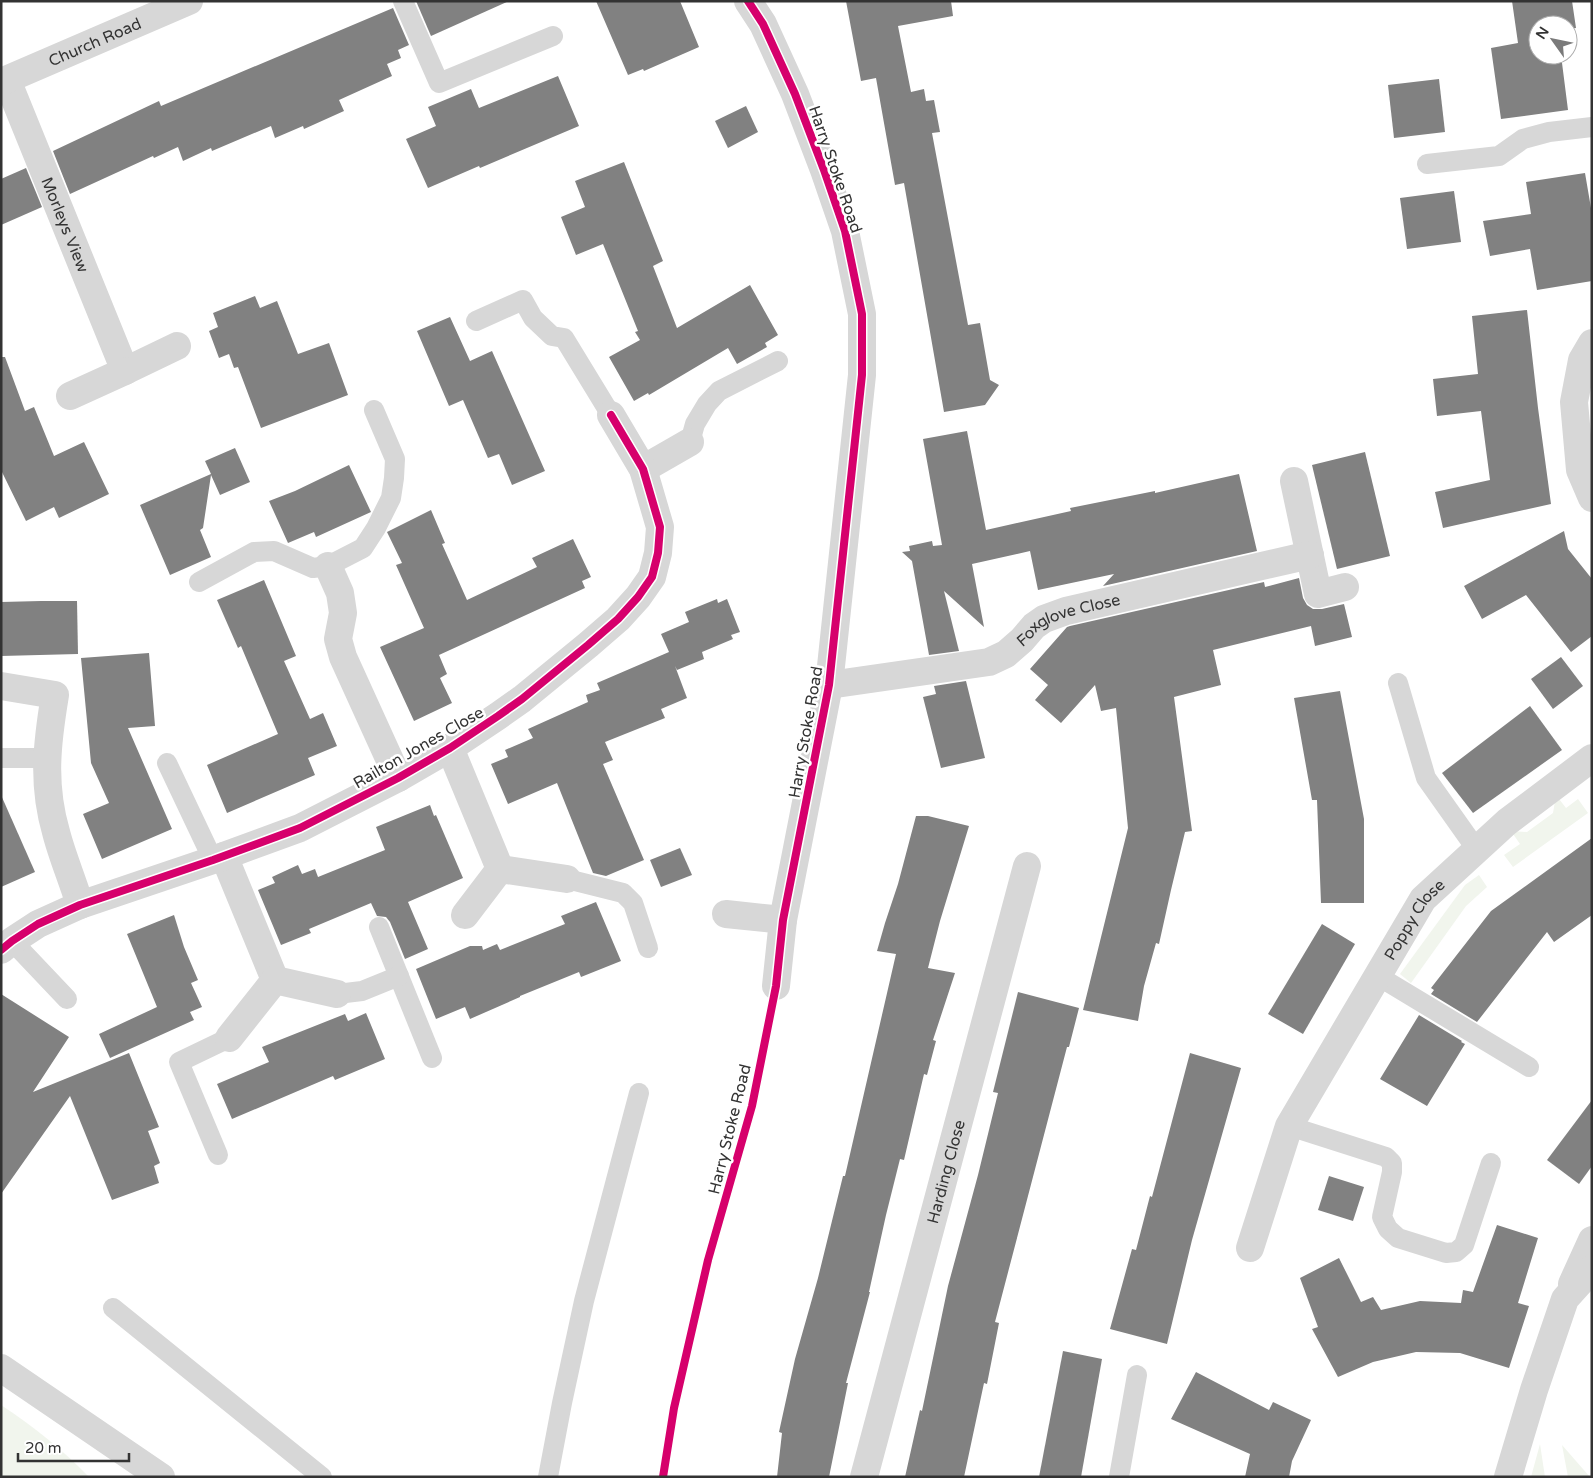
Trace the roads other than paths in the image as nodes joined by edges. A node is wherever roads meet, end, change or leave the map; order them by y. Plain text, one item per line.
1 (189, 1) edge
2 (404, 1) edge
3 (748, 1) edge
4 (553, 36) dead end
5 (4, 81) edge
6 (1592, 127) edge
7 (1428, 164) dead end
8 (476, 321) dead end
9 (1592, 344) edge
10 (177, 346) dead end
11 (778, 361) dead end
12 (125, 371) junction
13 (70, 396) dead end
14 (374, 410) dead end
15 (611, 415) joint
16 (690, 442) joint
17 (644, 469) junction
18 (1294, 481) dead end
19 (1592, 498) edge
20 (1310, 555) junction
21 (328, 566) junction
22 (199, 582) dead end
23 (1345, 587) dead end
24 (1398, 683) dead end
25 (829, 685) junction
26 (1, 686) edge
27 (450, 748) junction
28 (1, 758) edge
29 (46, 758) junction
30 (1592, 758) edge
31 (167, 763) dead end
32 (398, 778) junction
33 (1477, 850) junction
34 (218, 858) junction
35 (1027, 866) dead end
36 (500, 869) junction
37 (567, 879) joint
38 (80, 904) junction
39 (726, 914) dead end
40 (465, 915) dead end
41 (783, 920) junction
42 (378, 927) dead end
43 (5, 946) edge
44 (648, 948) dead end
45 (399, 976) junction
46 (1378, 976) junction
47 (275, 980) junction
48 (776, 986) dead end
49 (337, 994) joint
50 (68, 999) dead end
51 (229, 1038) joint
52 (432, 1058) dead end
53 (1529, 1067) dead end
54 (640, 1093) dead end
55 (1289, 1126) junction
56 (218, 1155) dead end
57 (1491, 1164) dead end
58 (1250, 1248) dead end
59 (1590, 1258) edge
60 (113, 1308) dead end
61 (1, 1368) edge
62 (1137, 1375) dead end
63 (161, 1477) edge
64 (322, 1477) edge
65 (548, 1477) edge
66 (864, 1477) edge
67 (1119, 1477) edge
68 (1508, 1477) edge

1 - 5 street, Church Road
2 - 4 lane
3 - 25 street, Harry Stoke Road
5 - 12 street, Morleys View
6 - 7 lane
8 - 15 lane
9 - 19 street
10 - 12 street
11 - 16 lane
12 - 13 street
14 - 21 lane
15 - 17 street, Railton Jones Close
16 - 17 street
17 - 27 street, Railton Jones Close
18 - 20 street
20 - 23 street
20 - 25 street, Foxglove Close
21 - 22 lane
21 - 32 street, Railton Jones Close
24 - 33 lane
25 - 41 street, Harry Stoke Road
26 - 29 street
27 - 32 street, Railton Jones Close
27 - 36 street, Railton Jones Close
28 - 29 lane
29 - 38 street
30 - 33 street, Poppy Close
31 - 34 lane
32 - 34 street, Railton Jones Close
33 - 46 street, Poppy Close
34 - 38 street, Railton Jones Close
34 - 47 street
35 - 66 street, Harding Close
36 - 37 street
36 - 40 street
37 - 44 lane
38 - 43 street, Railton Jones Close
39 - 41 street
41 - 48 street, Harry Stoke Road
42 - 45 lane
43 - 50 lane
45 - 49 lane
45 - 52 lane
46 - 53 lane
46 - 55 street, Poppy Close
47 - 49 street
47 - 51 street
51 - 56 lane
54 - 65 lane
55 - 57 lane
55 - 58 street, Poppy Close
59 - 68 street
60 - 64 lane
61 - 63 street
62 - 67 lane

